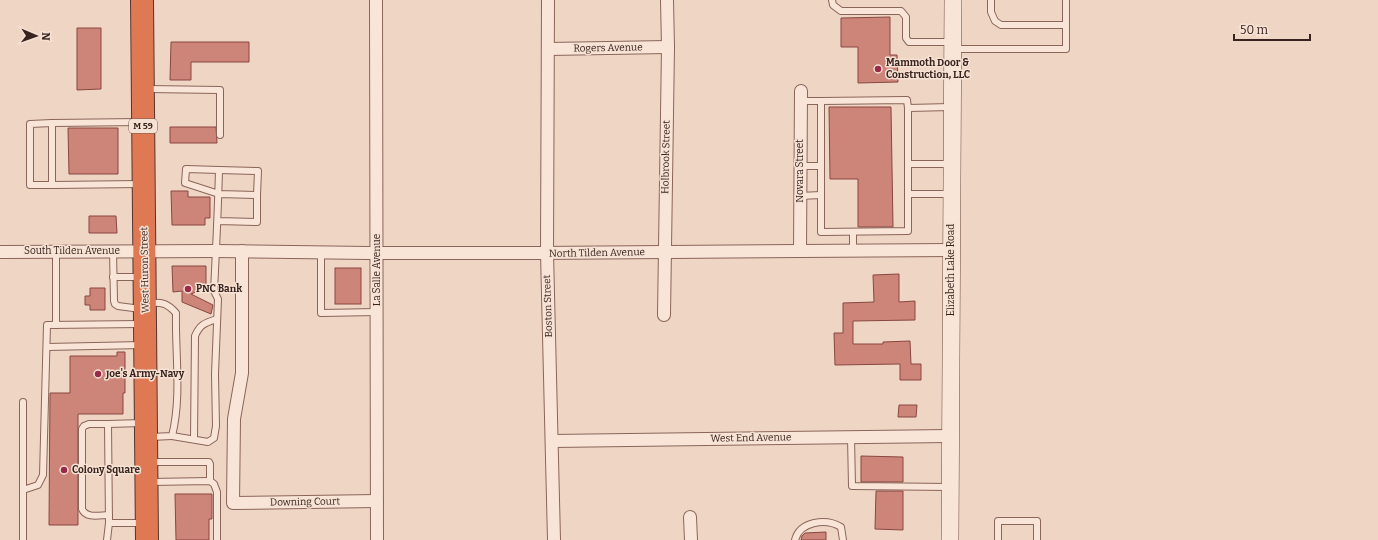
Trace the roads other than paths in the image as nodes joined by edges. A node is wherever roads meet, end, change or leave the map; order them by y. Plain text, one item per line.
1 (142, 0) edge
2 (376, 0) edge
3 (548, 0) edge
4 (667, 0) edge
5 (832, 0) edge
6 (953, 0) edge
7 (991, 0) edge
8 (1066, 0) edge
9 (1066, 25) junction
10 (953, 46) junction
11 (668, 48) junction
12 (548, 49) junction
13 (143, 88) junction
14 (800, 96) joint
15 (822, 101) junction
16 (952, 107) junction
17 (908, 108) junction
18 (143, 122) junction
19 (52, 123) junction
20 (220, 135) dead end
21 (908, 164) junction
22 (952, 164) junction
23 (800, 166) junction
24 (821, 166) junction
25 (219, 170) junction
26 (144, 184) junction
27 (52, 185) junction
28 (219, 194) junction
29 (908, 194) junction
30 (952, 194) junction
31 (257, 195) junction
32 (821, 195) junction
33 (800, 196) junction
34 (218, 221) junction
35 (853, 232) junction
36 (800, 250) junction
37 (952, 250) junction
38 (56, 251) junction
39 (113, 251) junction
40 (144, 251) junction
41 (216, 251) junction
42 (242, 251) junction
43 (853, 251) junction
44 (0, 252) edge
45 (321, 252) junction
46 (664, 252) junction
47 (376, 253) junction
48 (547, 253) junction
49 (113, 277) junction
50 (145, 277) junction
51 (377, 312) junction
52 (664, 315) dead end
53 (218, 319) junction
54 (145, 321) junction
55 (56, 325) junction
56 (47, 346) junction
57 (23, 402) dead end
58 (108, 424) junction
59 (146, 431) junction
60 (172, 436) junction
61 (950, 436) junction
62 (851, 437) junction
63 (194, 439) junction
64 (552, 441) junction
65 (146, 472) junction
66 (210, 481) junction
67 (950, 487) junction
68 (23, 490) junction
69 (377, 501) junction
70 (108, 515) junction
71 (690, 517) dead end
72 (109, 523) junction
73 (147, 531) edge
74 (23, 540) edge
75 (107, 540) edge
76 (217, 540) edge
77 (377, 540) edge
78 (554, 540) edge
79 (691, 540) edge
80 (795, 540) edge
81 (843, 540) edge
82 (950, 540) edge
83 (998, 540) edge
84 (1037, 540) edge

1 - 13 highway, West Huron Street / M 59
2 - 47 street, La Salle Avenue
3 - 12 street, Boston Street
4 - 11 street, Holbrook Street
5 - 10 lane
6 - 10 main road, Elizabeth Lake Road
7 - 9 lane
8 - 9 lane
9 - 10 lane
10 - 16 main road, Elizabeth Lake Road
11 - 12 street, Rogers Avenue
11 - 46 street, Holbrook Street
12 - 48 street, Boston Street
13 - 18 highway, West Huron Street / M 59
13 - 20 lane
14 - 15 lane
14 - 23 street, Novara Street
15 - 17 lane
15 - 24 lane
16 - 17 lane
16 - 22 main road, Elizabeth Lake Road
17 - 21 lane
18 - 19 lane
18 - 26 highway, West Huron Street / M 59
19 - 27 lane
19 - 27 lane
21 - 22 lane
21 - 29 lane
22 - 30 main road, Elizabeth Lake Road
23 - 24 lane
23 - 33 street, Novara Street
24 - 32 lane
25 - 28 lane
25 - 28 lane
25 - 31 lane
26 - 27 lane
26 - 40 highway, West Huron Street / M 59
28 - 31 lane
28 - 34 lane
29 - 30 lane
29 - 35 lane
30 - 37 main road, Elizabeth Lake Road
31 - 34 lane
32 - 33 lane
32 - 35 lane
33 - 36 street, Novara Street
34 - 41 lane
35 - 43 lane
36 - 43 street, North Tilden Avenue
36 - 46 street, North Tilden Avenue
37 - 43 street, North Tilden Avenue
37 - 61 main road, Elizabeth Lake Road
38 - 39 street, South Tilden Avenue
38 - 44 street, South Tilden Avenue
38 - 55 lane
39 - 40 street, South Tilden Avenue
39 - 49 lane
40 - 41 street, North Tilden Avenue
40 - 50 highway, West Huron Street / M 59
41 - 42 street, North Tilden Avenue
41 - 53 lane
42 - 45 street, North Tilden Avenue
42 - 69 street, Downing Court
45 - 47 street, North Tilden Avenue
45 - 51 lane
46 - 48 street, North Tilden Avenue
46 - 52 street, Holbrook Street
47 - 48 street, North Tilden Avenue
47 - 51 street, La Salle Avenue
48 - 64 street, Boston Street
49 - 50 lane
49 - 54 lane
50 - 54 highway, West Huron Street / M 59
51 - 69 street, La Salle Avenue
53 - 63 lane
53 - 63 lane
54 - 55 lane
54 - 56 lane
54 - 59 highway, West Huron Street / M 59
54 - 60 lane
55 - 56 lane
56 - 68 lane
57 - 68 lane
58 - 59 lane
58 - 70 lane
58 - 70 lane
59 - 60 lane
59 - 65 highway, West Huron Street / M 59
60 - 63 lane
61 - 62 street, West End Avenue
61 - 67 main road, Elizabeth Lake Road
62 - 64 street, West End Avenue
62 - 67 lane
64 - 78 street, Boston Street
65 - 66 lane
65 - 66 lane
65 - 73 highway, West Huron Street / M 59
66 - 76 lane
67 - 82 main road, Elizabeth Lake Road
68 - 74 lane
69 - 77 street, La Salle Avenue
70 - 72 lane
71 - 79 street
72 - 73 lane
72 - 75 lane
80 - 81 lane
83 - 84 lane

